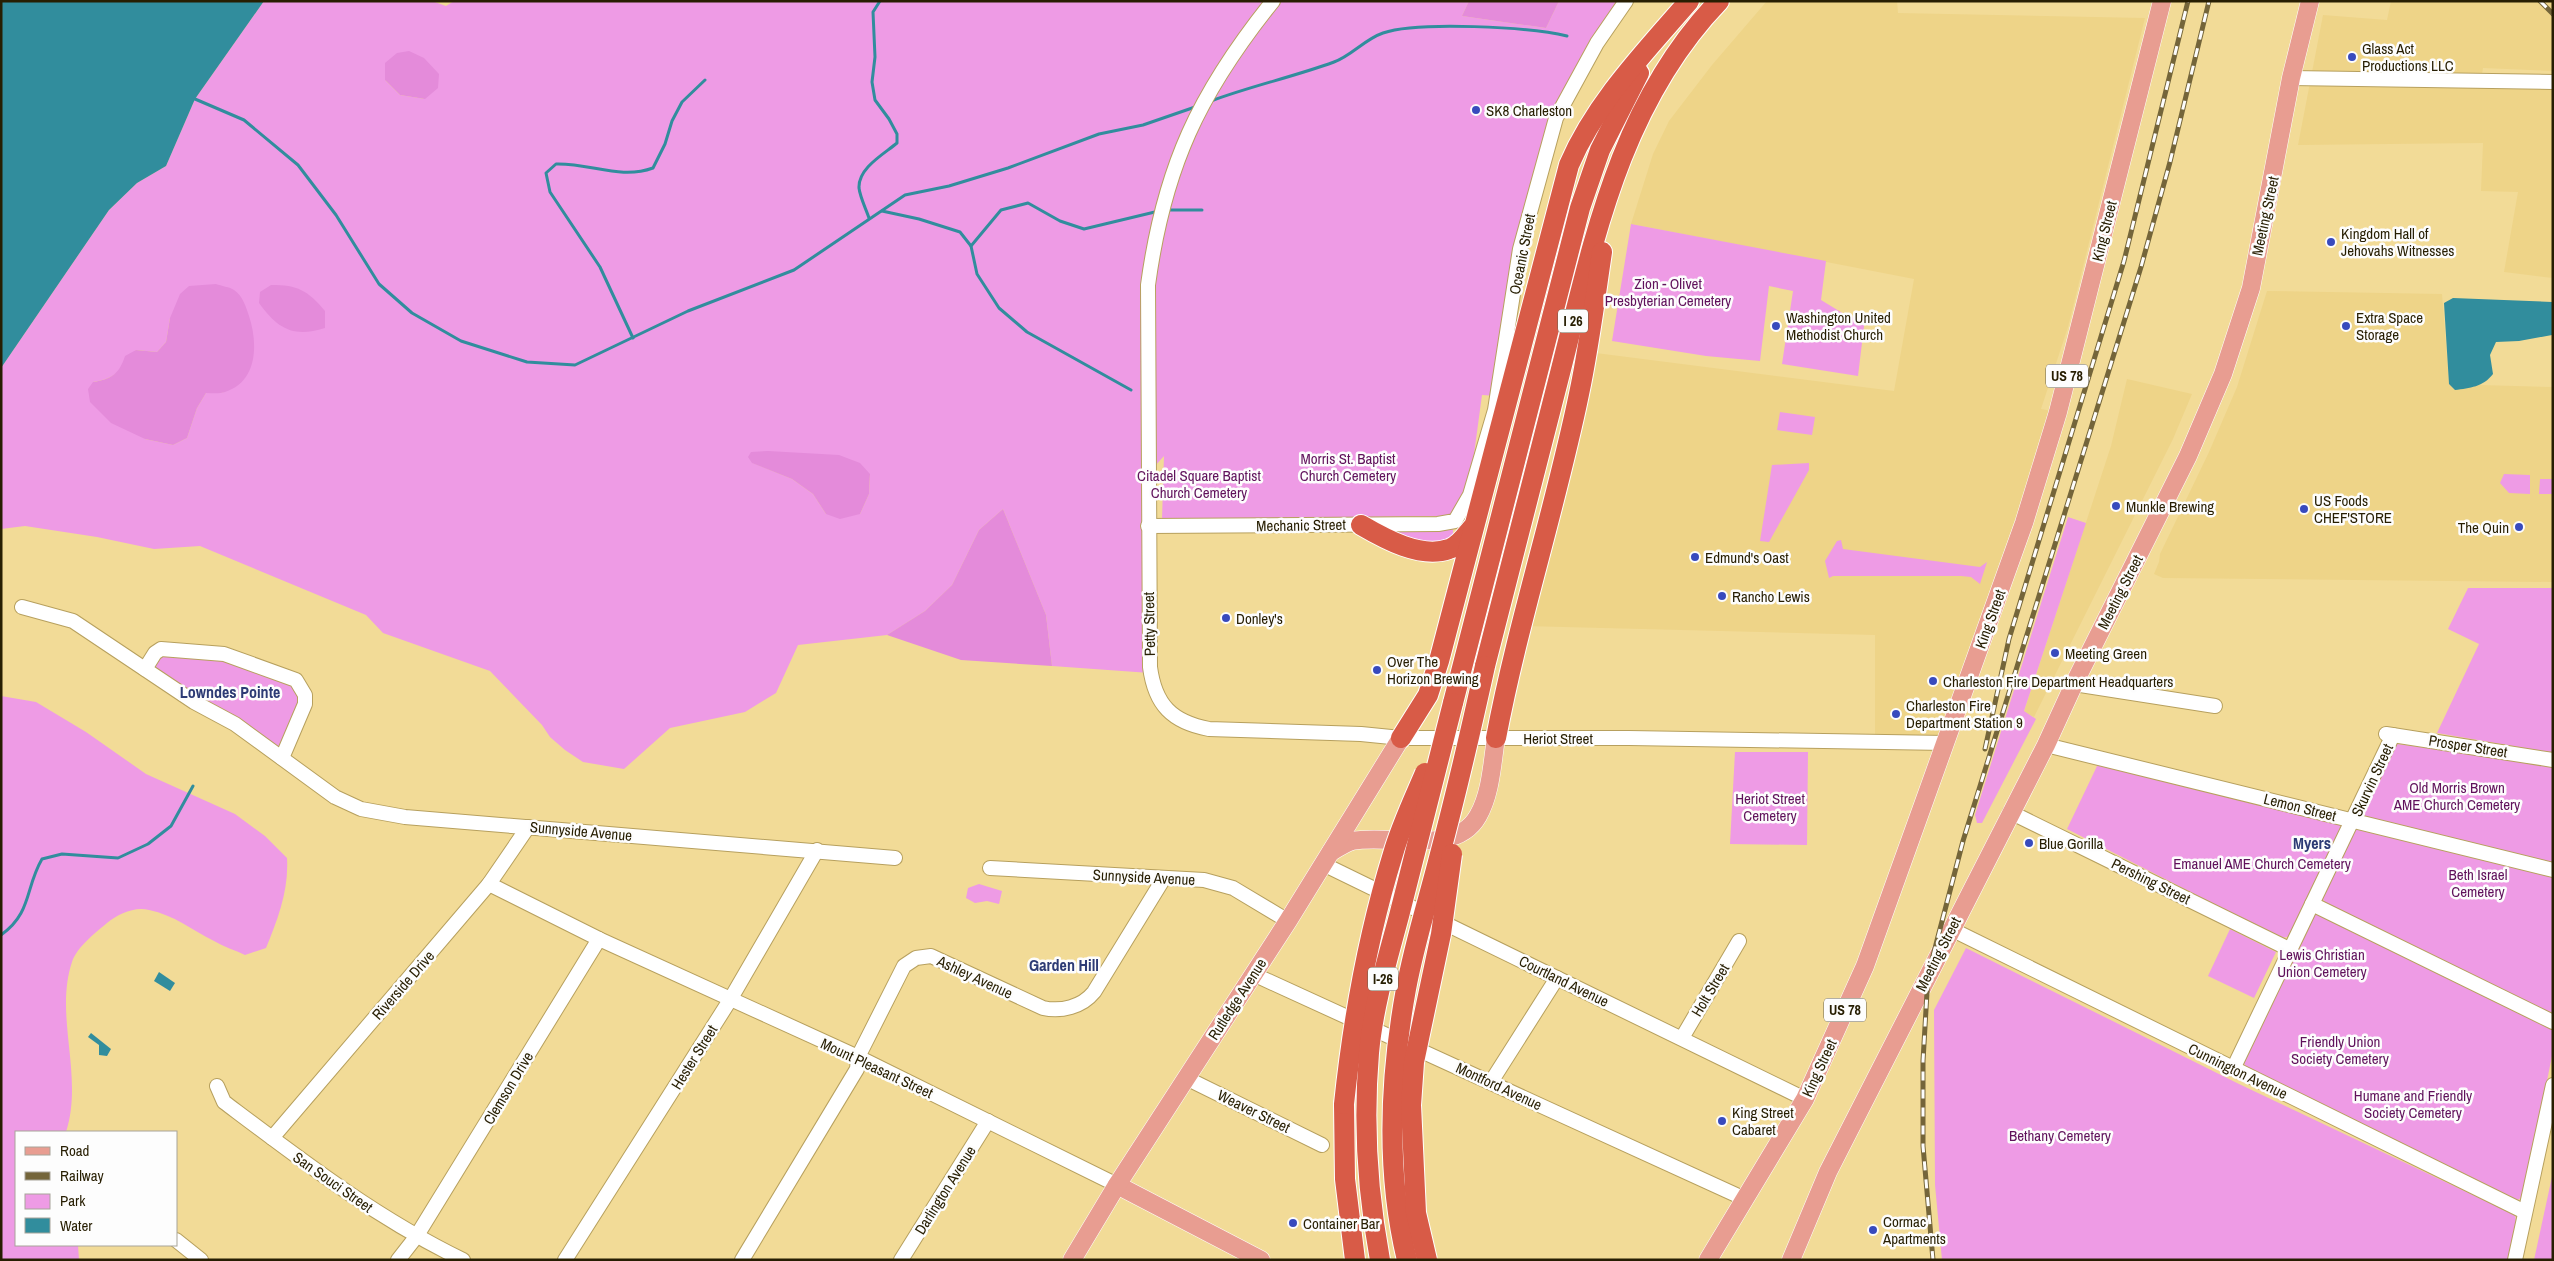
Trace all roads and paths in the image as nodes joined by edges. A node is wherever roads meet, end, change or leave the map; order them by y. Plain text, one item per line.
1 (1273, 1) edge
2 (1626, 1) edge
3 (1689, 1) edge
4 (1719, 1) edge
5 (2162, 1) edge
6 (2310, 1) edge
7 (1666, 28) junction
8 (2291, 78) junction
9 (2553, 82) edge
10 (1637, 120) junction
11 (1361, 524) junction
12 (1464, 524) junction
13 (1148, 526) junction
14 (22, 607) dead end
15 (1462, 666) joint
16 (1485, 666) joint
17 (145, 669) junction
18 (2074, 684) junction
19 (1453, 704) junction
20 (2215, 706) dead end
21 (1173, 715) joint
22 (2389, 734) joint
23 (1401, 738) junction
24 (1496, 738) junction
25 (1946, 743) junction
26 (2046, 745) junction
27 (1466, 752) junction
28 (282, 758) junction
29 (2553, 760) edge
30 (2010, 812) junction
31 (2353, 820) junction
32 (528, 827) junction
33 (818, 850) junction
34 (895, 858) dead end
35 (1327, 858) junction
36 (990, 868) dead end
37 (2553, 870) edge
38 (1164, 878) junction
39 (489, 884) junction
40 (2312, 904) junction
41 (1288, 921) junction
42 (1951, 929) junction
43 (599, 939) junction
44 (1739, 941) dead end
45 (2291, 950) junction
46 (1253, 974) junction
47 (1557, 978) junction
48 (730, 1000) junction
49 (2553, 1022) edge
50 (1682, 1038) junction
51 (858, 1057) junction
52 (2233, 1069) junction
53 (1186, 1078) junction
54 (1491, 1082) junction
55 (2553, 1085) edge
56 (217, 1086) dead end
57 (1805, 1099) junction
58 (988, 1121) junction
59 (272, 1138) junction
60 (1322, 1145) dead end
61 (1117, 1185) junction
62 (1745, 1199) junction
63 (2525, 1212) junction
64 (416, 1237) junction
65 (178, 1242) edge
66 (1238, 1255) edge
67 (1354, 1259) edge
68 (201, 1260) edge
69 (398, 1260) edge
70 (463, 1260) edge
71 (565, 1260) edge
72 (742, 1260) edge
73 (901, 1260) edge
74 (1072, 1260) edge
75 (1261, 1260) edge
76 (1380, 1260) edge
77 (1407, 1260) edge
78 (1427, 1260) edge
79 (1708, 1260) edge
80 (1790, 1260) edge
81 (2515, 1260) edge

1 - 13 street, Petty Street
2 - 12 street, Oceanic Street
3 - 7 highway, I 26
4 - 10 highway, I 26
5 - 25 main road, King Street / US 78
6 - 8 main road, Meeting Street
7 - 12 highway
7 - 15 highway, I 26
8 - 9 street
8 - 18 main road, Meeting Street
10 - 16 highway, I 26
10 - 24 highway
11 - 12 street, Mechanic Street
11 - 12 highway
11 - 13 street, Mechanic Street
12 - 23 highway
13 - 21 street, Petty Street
14 - 17 street, Sunnyside Avenue
15 - 19 highway, I-26
16 - 27 highway, I-26, bridge
17 - 28 street, Sunnyside Avenue
17 - 28 street
18 - 20 street
18 - 26 main road, Meeting Street
19 - 67 highway, bridge
19 - 76 highway, I-26, bridge
21 - 23 street, Heriot Street
22 - 29 street, Prosper Street
22 - 31 street, Skurvin Street
23 - 24 street, Heriot Street
23 - 35 main road, Rutledge Avenue
24 - 25 street, Heriot Street
24 - 35 main road
25 - 57 main road, King Street / US 78
26 - 30 main road, Meeting Street
26 - 31 street, Lemon Street
27 - 77 highway, I-26, bridge
27 - 78 highway, bridge
28 - 32 street, Sunnyside Avenue
30 - 42 main road, Meeting Street
30 - 45 street, Pershing Street
31 - 37 street, Lemon Street
31 - 40 street, Skurvin Street
32 - 33 street, Sunnyside Avenue
32 - 39 street, Riverside Drive
33 - 34 street, Sunnyside Avenue
33 - 48 street, Hester Street
35 - 41 main road, Rutledge Avenue
35 - 47 street, Courtland Avenue
36 - 38 street, Sunnyside Avenue
38 - 41 street, Sunnyside Avenue
38 - 51 street, Ashley Avenue
39 - 43 street, Mount Pleasant Street
39 - 59 street, Riverside Drive
40 - 45 street, Skurvin Street
40 - 49 street
41 - 46 main road, Rutledge Avenue
42 - 52 street, Cunnington Avenue
42 - 80 main road, Meeting Street
43 - 48 street, Mount Pleasant Street
43 - 64 street, Clemson Drive
44 - 50 street, Holt Street
45 - 52 street, Skurvin Street
46 - 53 main road, Rutledge Avenue
46 - 54 street, Montford Avenue
47 - 50 street, Courtland Avenue
47 - 54 street
48 - 51 street, Mount Pleasant Street
48 - 71 street, Hester Street
50 - 57 street, Courtland Avenue
51 - 58 street, Mount Pleasant Street
51 - 72 street, Ashley Avenue
52 - 63 street, Cunnington Avenue
53 - 60 street, Weaver Street
53 - 61 main road, Rutledge Avenue
54 - 62 street, Montford Avenue
55 - 63 street
56 - 59 street, San Souci Street
57 - 62 main road, King Street / US 78
58 - 61 street, Mount Pleasant Street
58 - 73 street, Darlington Avenue
59 - 64 street, San Souci Street
61 - 66 main road, Mount Pleasant Street
61 - 74 main road, Rutledge Avenue
62 - 79 main road, King Street / US 78
63 - 81 street
64 - 69 street, Clemson Drive
64 - 70 street, San Souci Street
65 - 68 street
66 - 75 main road, Mount Pleasant Street

